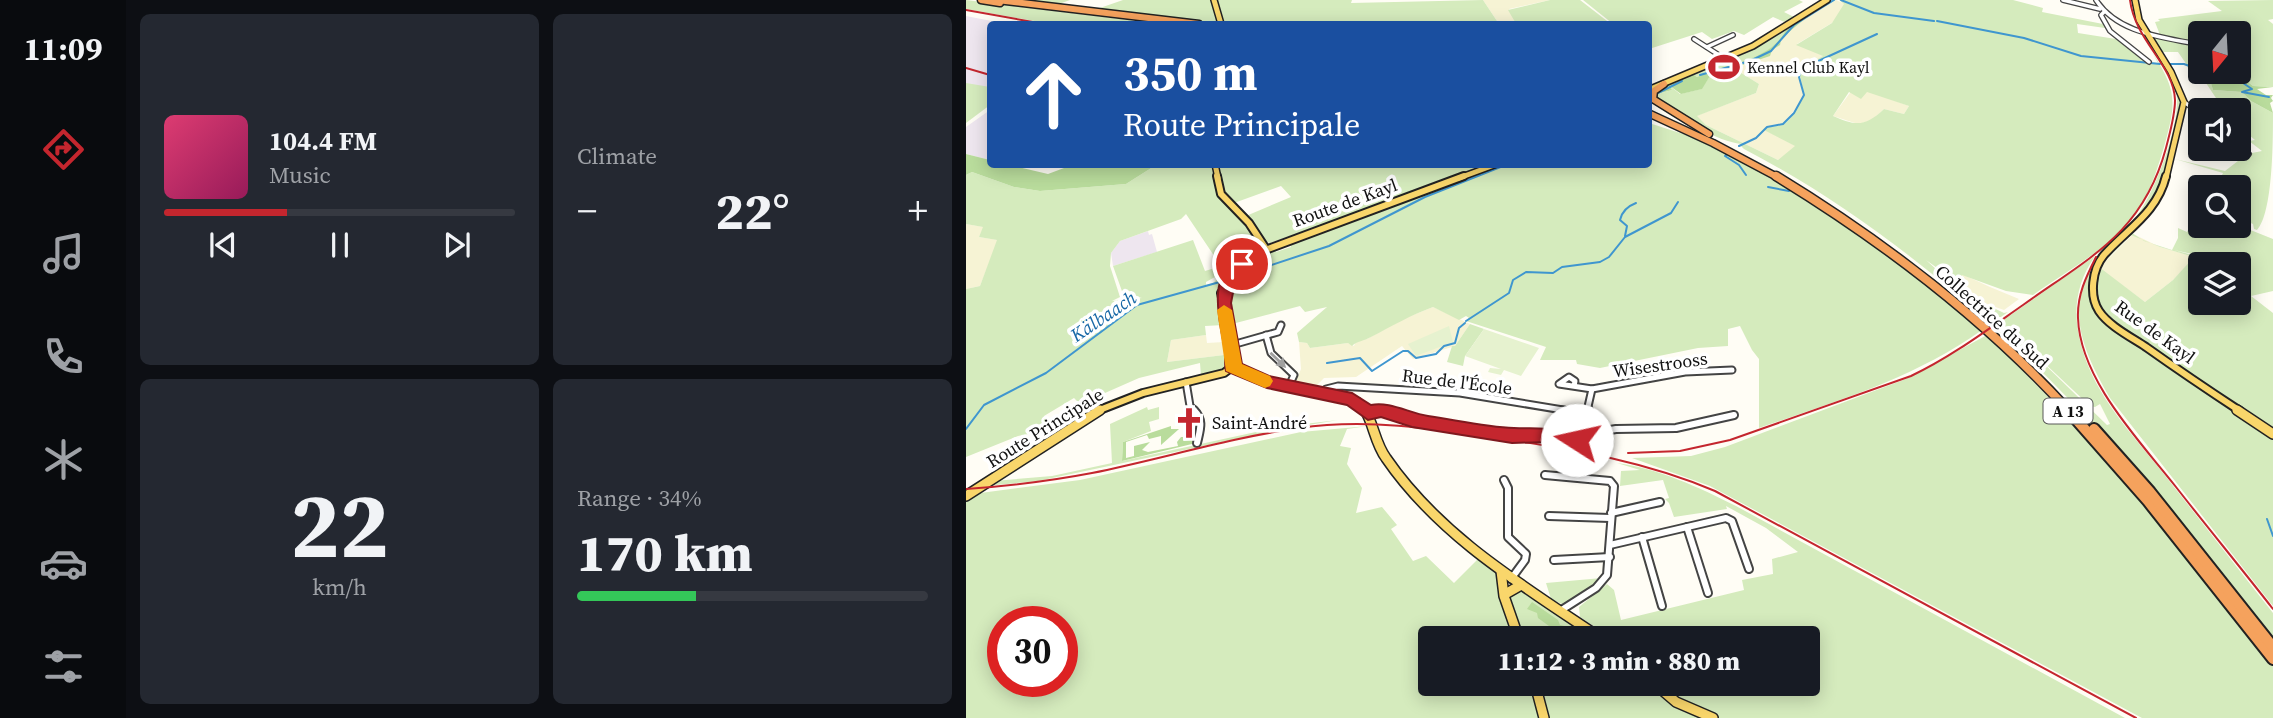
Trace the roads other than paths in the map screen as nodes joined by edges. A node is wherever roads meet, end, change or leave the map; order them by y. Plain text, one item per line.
1 (981, 0) edge
2 (997, 0) edge
3 (1214, 0) edge
4 (1827, 0) edge
5 (2063, 0) edge
6 (2096, 0) edge
7 (2135, 0) edge
8 (2102, 10) junction
9 (1150, 21) edge
10 (1174, 21) edge
11 (1219, 21) edge
12 (2145, 32) junction
13 (1733, 34) dead end
14 (1695, 38) dead end
15 (2188, 42) edge
16 (1707, 47) junction
17 (1725, 59) junction
18 (2149, 62) dead end
19 (1664, 84) junction
20 (1652, 88) edge
21 (1652, 95) edge
22 (1652, 98) edge
23 (2184, 102) junction
24 (2188, 105) edge
25 (1652, 113) edge
26 (1652, 113) edge
27 (1652, 121) edge
28 (1714, 142) junction
29 (1726, 143) junction
30 (1216, 168) edge
31 (1486, 168) edge
32 (1266, 249) junction
33 (1281, 325) dead end
34 (1266, 335) junction
35 (1232, 345) junction
36 (1232, 367) junction
37 (1732, 370) dead end
38 (1186, 383) junction
39 (1289, 386) junction
40 (1574, 386) dead end
41 (1592, 389) junction
42 (1323, 393) junction
43 (1589, 411) joint
44 (1368, 412) junction
45 (1734, 415) dead end
46 (2273, 434) edge
47 (1197, 443) dead end
48 (1545, 475) dead end
49 (1504, 480) dead end
50 (966, 496) edge
51 (1660, 502) dead end
52 (1549, 516) dead end
53 (1611, 516) junction
54 (1687, 527) junction
55 (1642, 537) junction
56 (1610, 545) junction
57 (1610, 557) junction
58 (1554, 560) dead end
59 (1749, 569) dead end
60 (1501, 572) junction
61 (1511, 579) junction
62 (1521, 585) junction
63 (1505, 593) junction
64 (1708, 593) dead end
65 (1577, 601) junction
66 (1662, 606) dead end
67 (1560, 611) junction
68 (1570, 618) junction
69 (1515, 626) edge
70 (1582, 626) edge
71 (2273, 647) edge
72 (2273, 659) edge
73 (1538, 696) edge
74 (1669, 696) edge
75 (1544, 718) edge
76 (1713, 718) edge

1 - 9 highway
2 - 10 highway
3 - 11 main road
4 - 17 main road
5 - 8 street
6 - 8 street
7 - 12 main road
8 - 12 street
8 - 18 street
12 - 15 street
12 - 23 main road
13 - 16 street
14 - 16 street
16 - 17 street
17 - 19 main road
19 - 20 highway
19 - 21 highway, A 13
22 - 29 highway, A 13
23 - 24 street
23 - 46 main road, Rue de Kayl
25 - 29 highway, Collectrice du Sud / A 13
26 - 28 highway, Collectrice du Sud / A 13
27 - 28 highway, A 13
28 - 72 highway, Collectrice du Sud / A 13
29 - 71 highway, Collectrice du Sud / A 13
30 - 32 main road
31 - 32 main road, Route de Kayl
32 - 35 main road, Route de Kayl
33 - 34 street
34 - 35 street
34 -> 39 street
35 - 36 main road, Route de Kayl
36 - 38 main road, Route Principale
36 - 39 main road
37 - 41 street, Wisestrooss
38 - 47 street
38 - 50 main road, Route Principale
39 - 42 main road
40 - 41 street, Wisestrooss
41 - 43 street, Wisestrooss
42 - 43 street, Rue de l'École
42 - 44 main road
44 - 45 street
44 - 60 main road
48 - 53 street
49 - 61 street
51 - 53 street
52 - 53 street
53 - 56 street
54 - 55 street
54 - 59 street
54 - 64 street
55 - 56 street
55 - 66 street
56 - 57 street
57 - 58 street
57 - 65 street
60 - 61 main road
60 - 63 main road
61 - 62 main road
61 - 63 main road
62 - 63 main road
62 - 67 main road
63 - 69 main road
65 - 67 street
65 - 68 street
67 - 68 main road
68 - 70 main road
73 - 75 main road
74 - 76 main road

